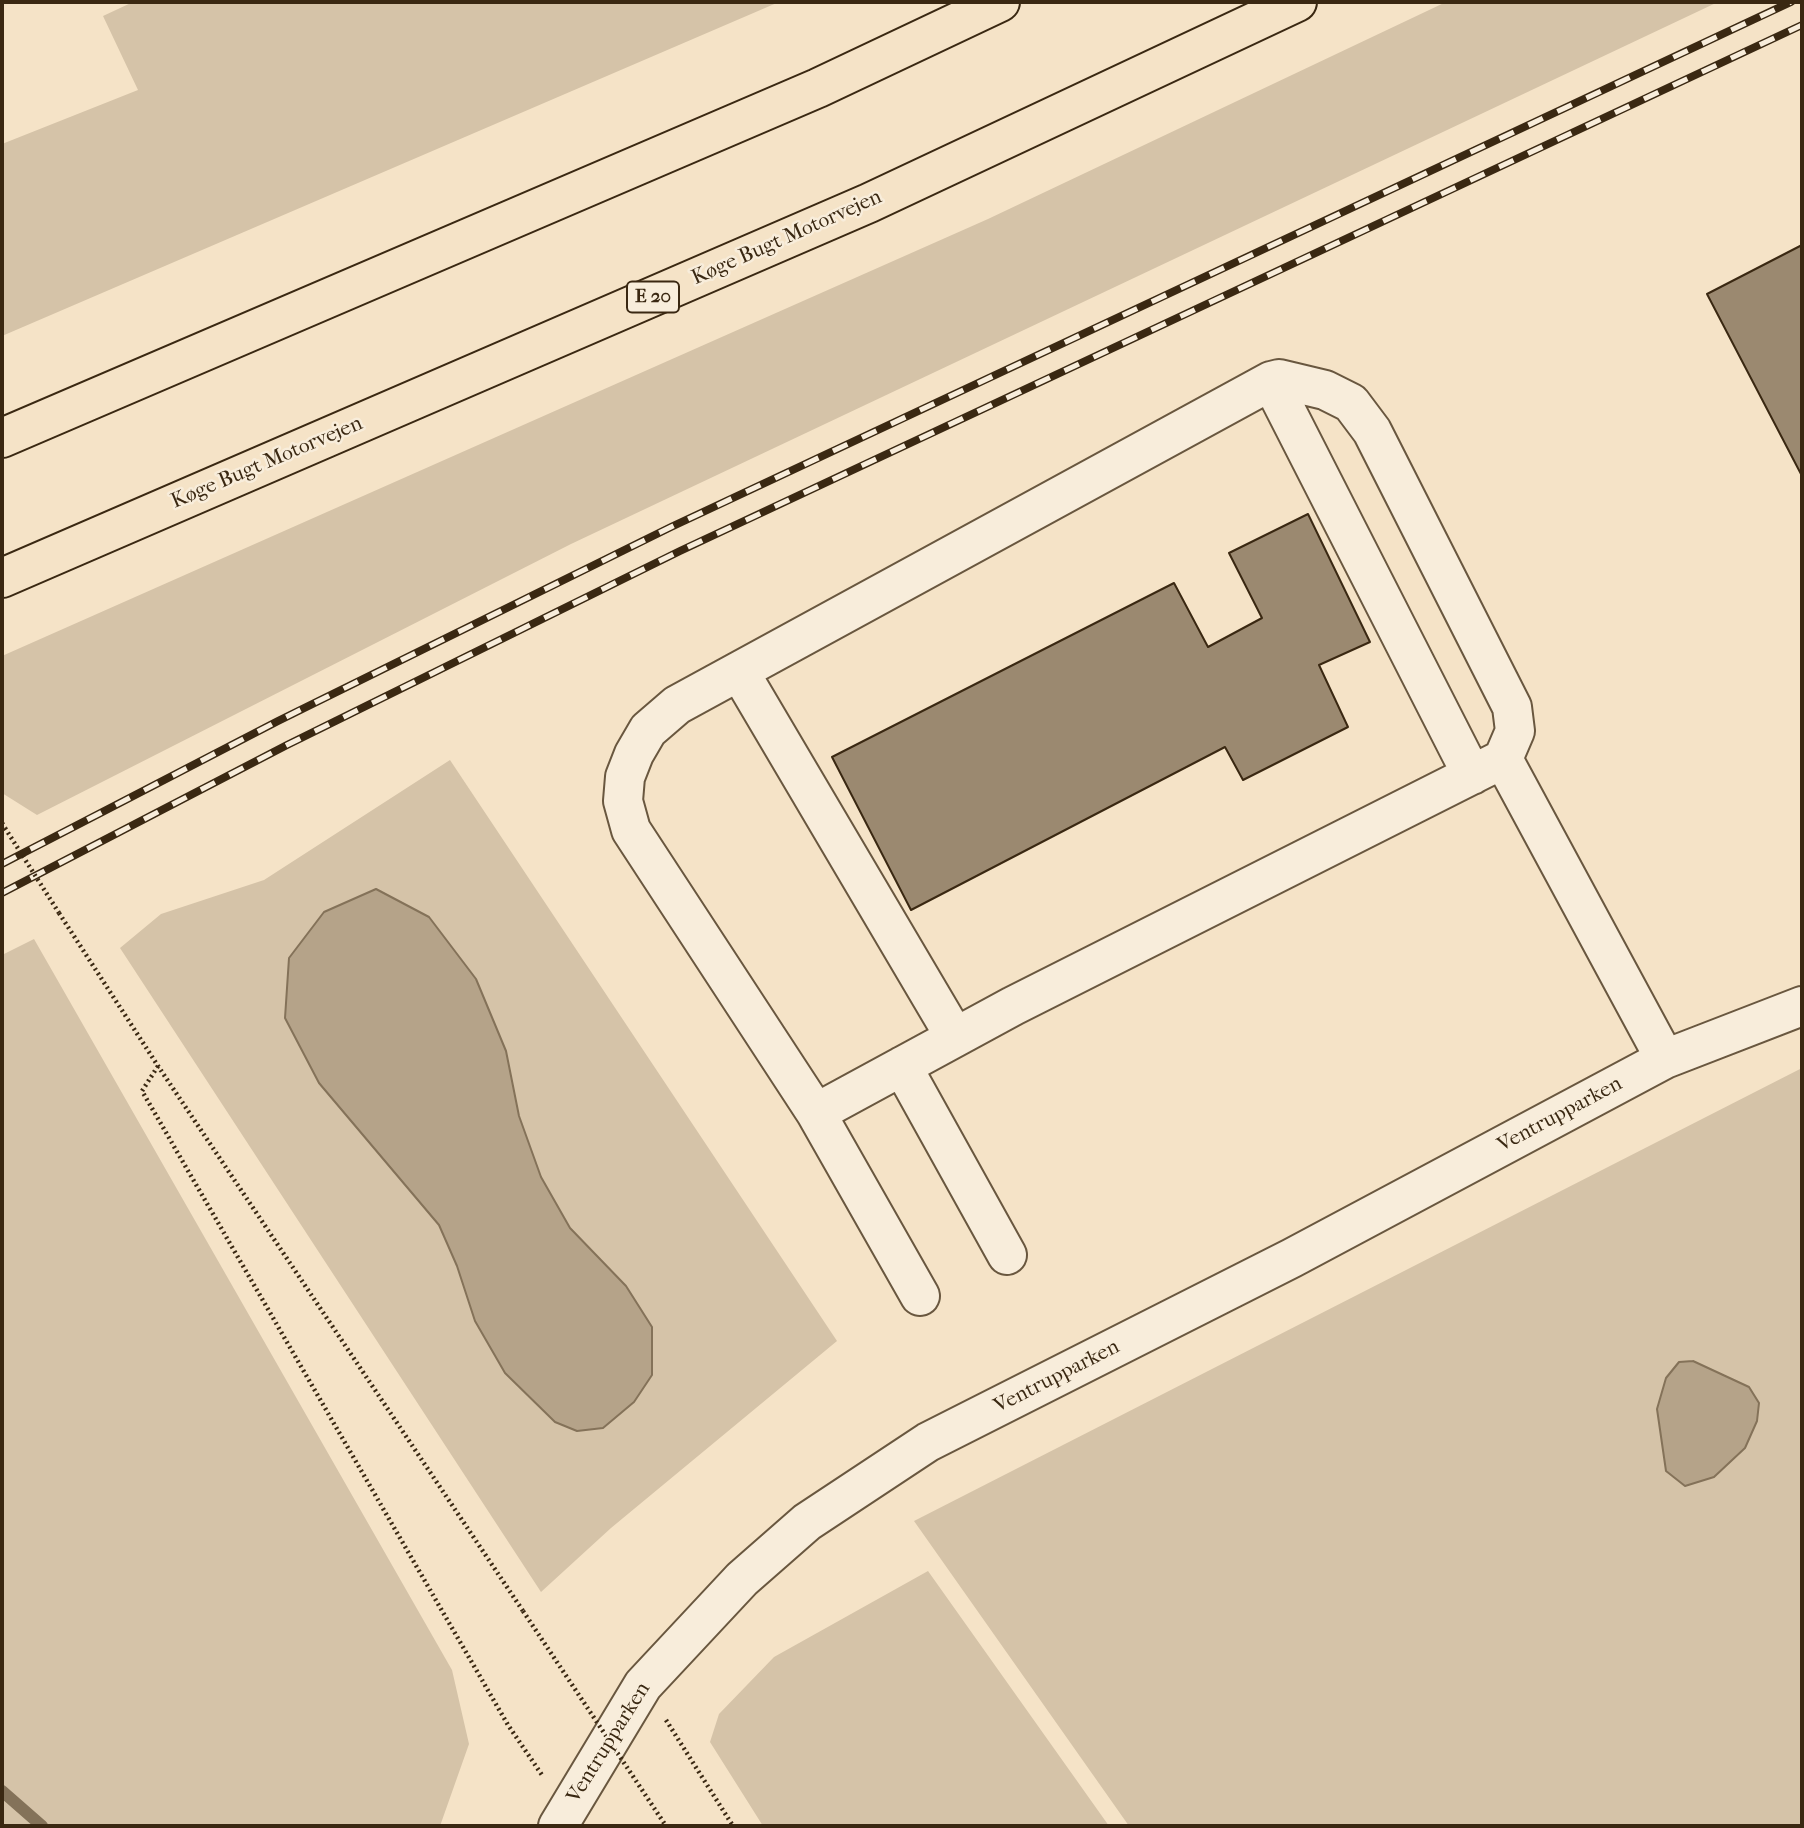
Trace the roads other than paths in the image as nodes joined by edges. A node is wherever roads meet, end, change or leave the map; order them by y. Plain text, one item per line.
1 (1000, 2) edge
2 (1297, 2) edge
3 (1271, 381) junction
4 (2, 438) edge
5 (2, 578) edge
6 (739, 671) junction
7 (1488, 767) junction
8 (1802, 1006) edge
9 (955, 1037) junction
10 (1665, 1059) junction
11 (902, 1066) junction
12 (816, 1113) junction
13 (1007, 1255) dead end
14 (920, 1296) dead end
15 (562, 1819) edge

1 - 4 highway
2 - 5 highway, Køge Bugt Motorvejen / E 20
3 - 6 street
3 - 7 street
3 - 7 street
6 - 9 street
6 - 12 street
7 - 9 street
7 - 10 street
8 - 10 street, Ventrupparken
9 - 11 street
10 - 15 street, Ventrupparken
11 - 12 street
11 - 13 street
12 - 14 street

